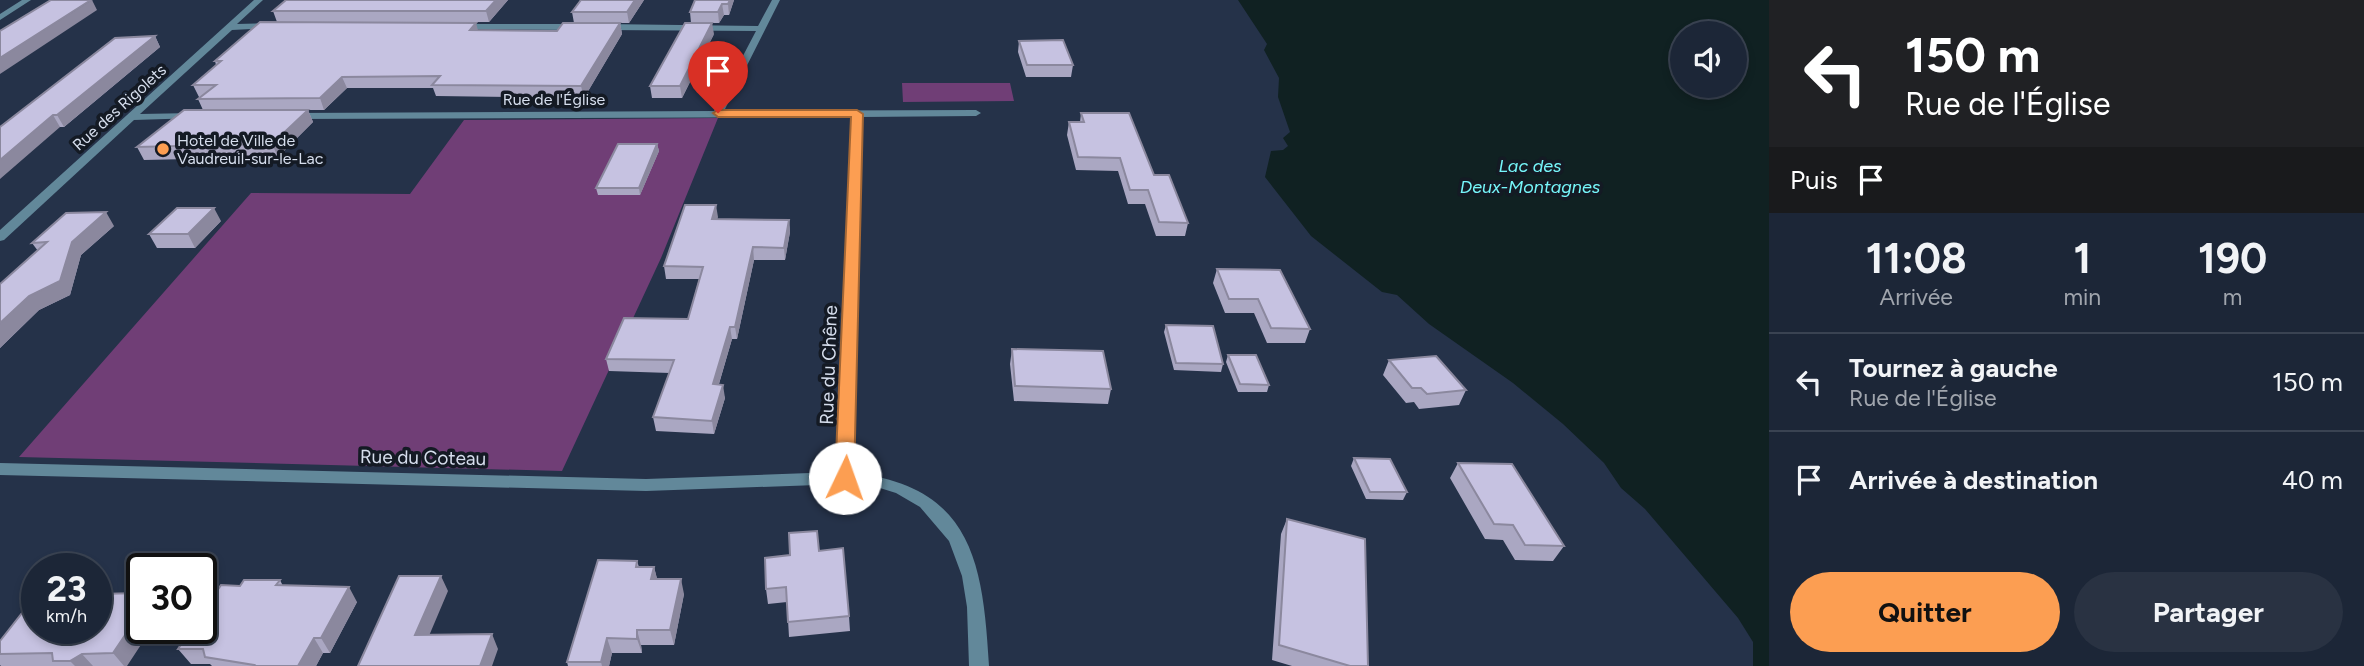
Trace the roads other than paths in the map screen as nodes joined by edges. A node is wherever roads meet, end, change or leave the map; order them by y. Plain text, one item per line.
1 (27, 0) edge
2 (259, 0) edge
3 (776, 0) edge
4 (0, 18) edge
5 (285, 26) edge
6 (451, 26) edge
7 (231, 27) junction
8 (761, 29) junction
9 (718, 113) junction
10 (976, 113) dead end
11 (857, 114) junction
12 (203, 116) edge
13 (286, 116) edge
14 (132, 117) junction
15 (0, 237) edge
16 (0, 470) edge
17 (845, 478) junction
18 (979, 666) edge

1 - 4 street
2 - 7 street, Rue des Rigolets
3 - 8 street
5 - 7 street
6 - 8 street
7 - 14 street, Rue des Rigolets
8 - 9 street
9 - 11 street, Rue de l'Église
9 - 13 street, Rue de l'Église
10 - 11 street, Rue de l'Église
11 - 17 street, Rue du Chêne
12 - 14 street
14 - 15 street, Rue des Rigolets
16 - 17 street, Rue du Coteau
17 - 18 street

